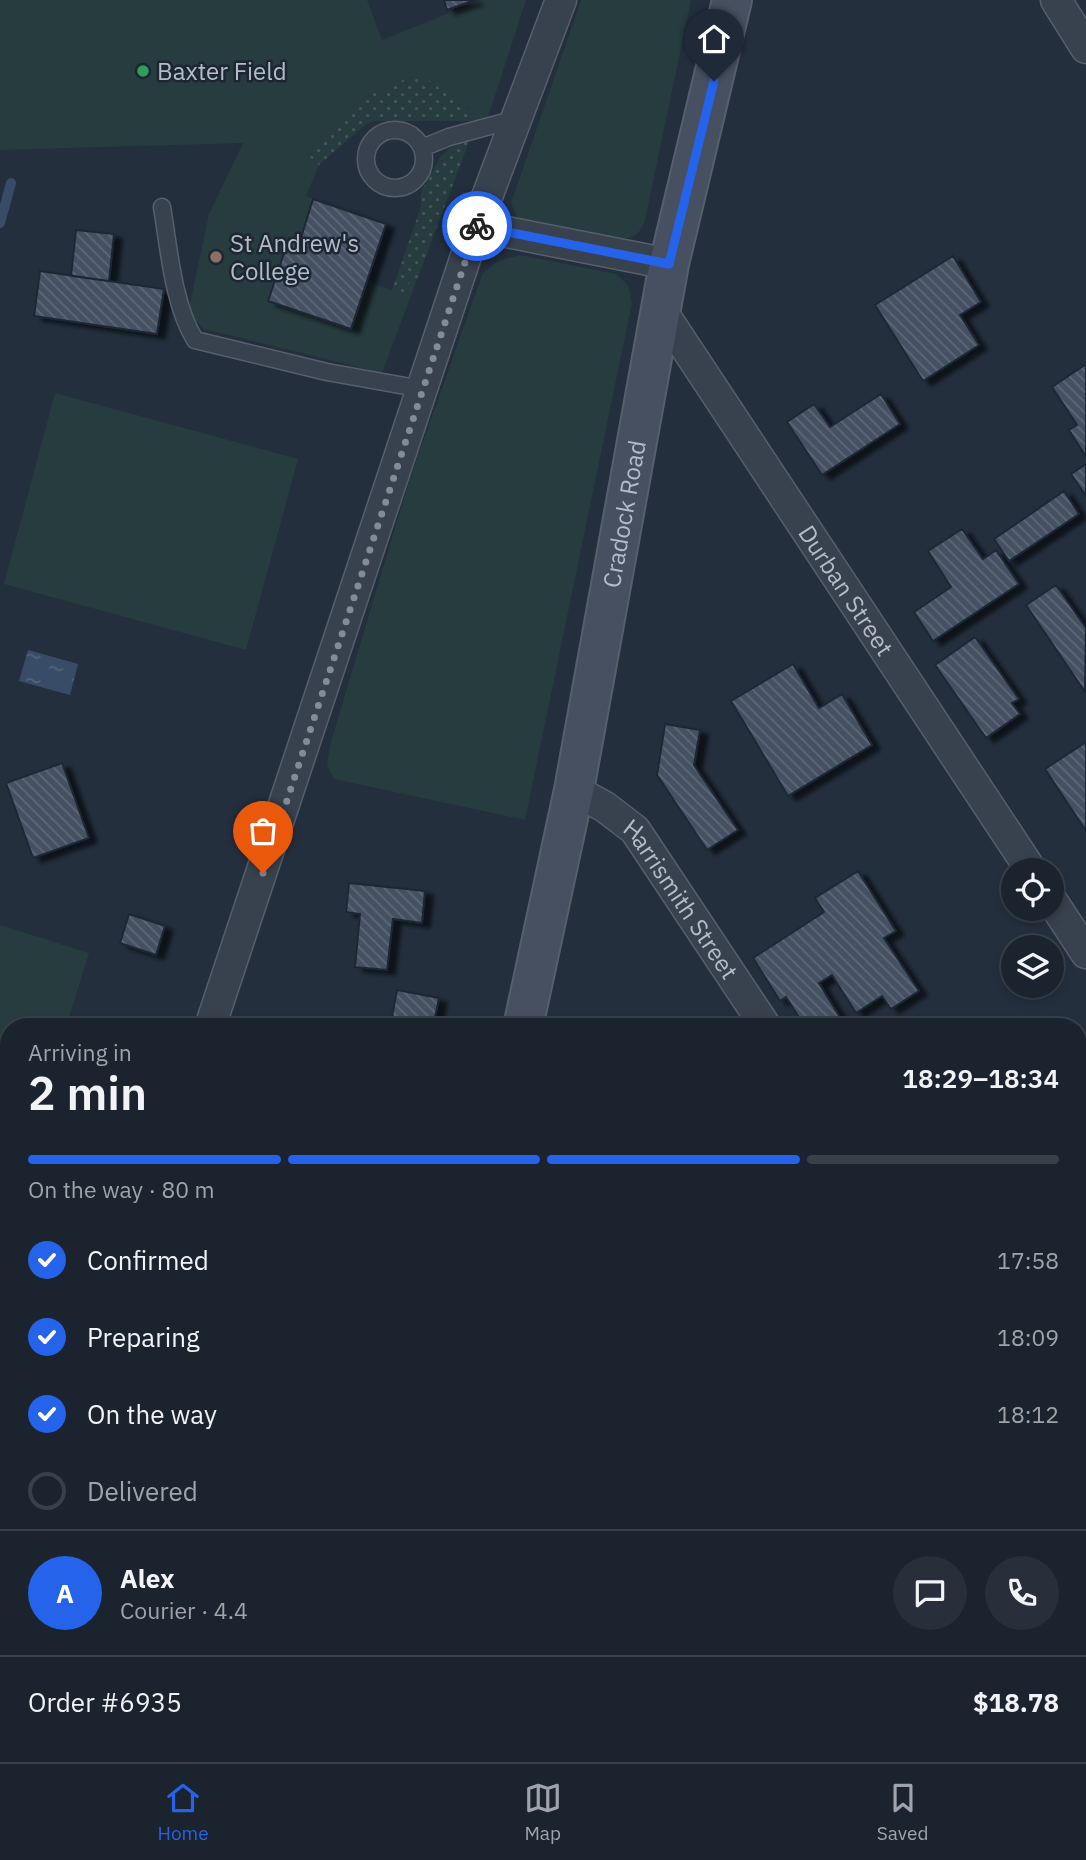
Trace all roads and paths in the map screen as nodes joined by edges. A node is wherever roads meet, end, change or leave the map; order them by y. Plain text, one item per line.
1 (561, 0) edge
2 (732, 0) edge
3 (1056, 0) edge
4 (1086, 48) edge
5 (516, 119) junction
6 (422, 148) dead end
7 (162, 207) dead end
8 (477, 226) junction
9 (669, 264) junction
10 (662, 310) junction
11 (422, 389) junction
12 (574, 790) junction
13 (1023, 858) edge
14 (1064, 919) edge
15 (1086, 953) edge
16 (213, 1018) edge
17 (525, 1018) edge
18 (760, 1018) edge

1 - 5 street
2 - 9 main road, Cradock Road
3 - 4 street
5 - 6 lane
5 - 8 street
7 - 11 lane
8 - 9 street
8 - 11 street
9 - 10 main road, Cradock Road
10 - 12 main road, Cradock Road
10 - 13 street, Durban Street
11 - 16 street
12 - 17 main road, Cradock Road
12 - 18 street, Harrismith Street
14 - 15 street

